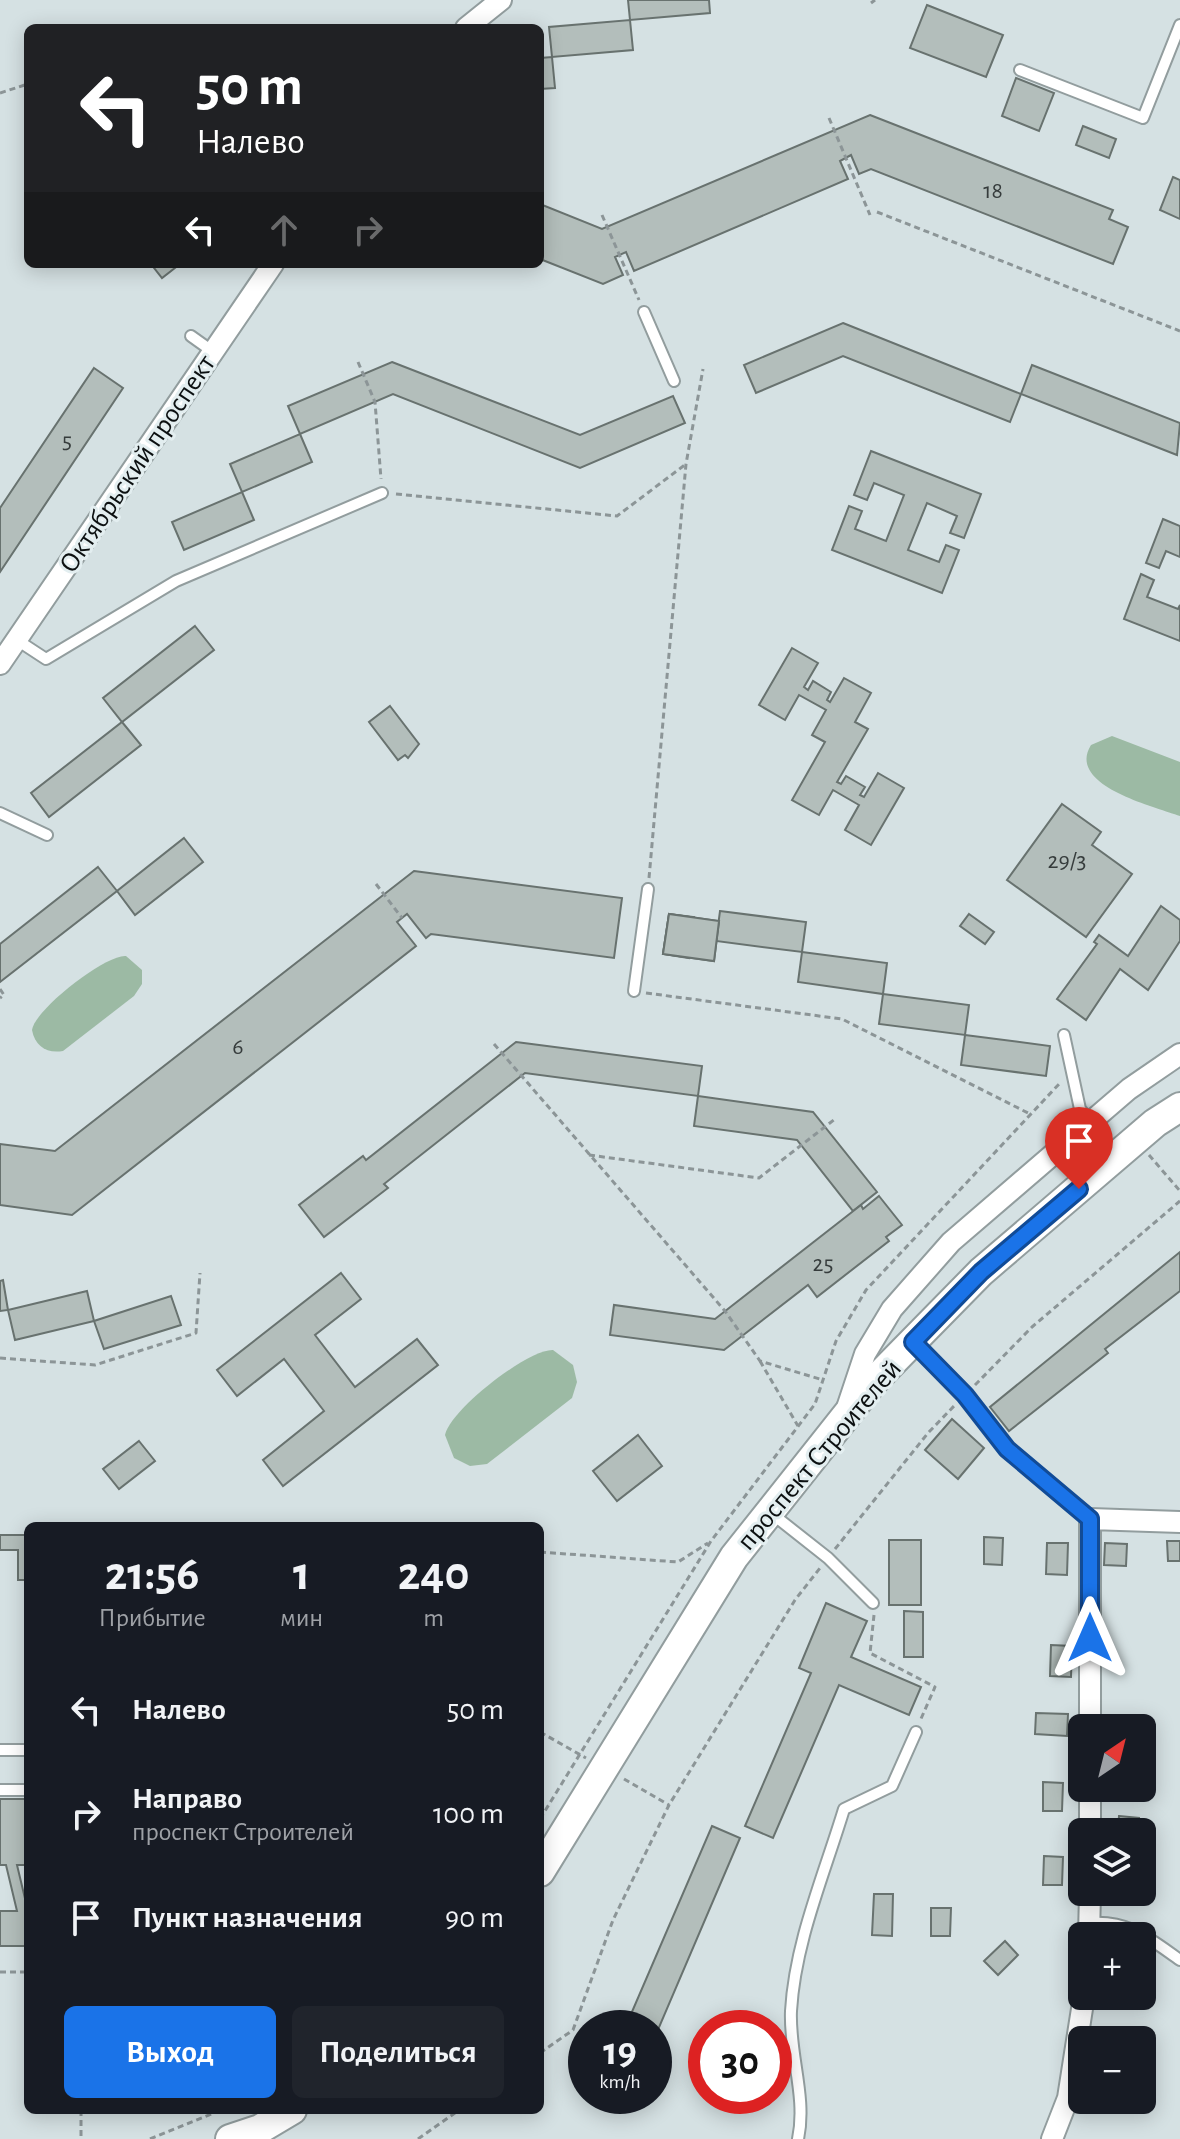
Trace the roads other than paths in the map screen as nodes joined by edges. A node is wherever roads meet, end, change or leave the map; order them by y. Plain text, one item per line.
1 (501, 0) edge
2 (471, 24) edge
3 (1180, 25) edge
4 (1020, 70) dead end
5 (270, 268) edge
6 (644, 312) road end
7 (191, 336) dead end
8 (212, 351) junction
9 (674, 381) dead end
10 (382, 493) road end
11 (17, 640) junction
12 (0, 664) edge
13 (0, 813) edge
14 (47, 835) dead end
15 (648, 889) road end
16 (634, 991) road end
17 (1064, 1035) dead end
18 (1180, 1054) edge
19 (1180, 1107) edge
20 (1091, 1122) junction
21 (913, 1342) junction
22 (844, 1418) junction
23 (769, 1512) junction
24 (1090, 1519) junction
25 (1180, 1522) edge
26 (873, 1603) road end
27 (1090, 1714) edge
28 (916, 1732) road end
29 (0, 1750) edge
30 (24, 1750) edge
31 (0, 1790) edge
32 (24, 1790) edge
33 (544, 1866) edge
34 (1156, 1943) edge
35 (1180, 1960) edge
36 (1082, 2010) edge
37 (287, 2114) edge
38 (261, 2134) edge
39 (230, 2139) edge
40 (798, 2139) edge
41 (1052, 2139) edge

1 - 2 street
3 - 4 lane
5 - 8 street, Октябрьский проспект
6 - 9 lane
7 - 8 lane
8 - 11 street, Октябрьский проспект
10 - 11 lane
11 - 12 street, Октябрьский проспект
13 - 14 lane
15 - 16 lane
17 - 20 lane
18 - 20 street
19 - 21 street, проспект Строителей
20 - 22 street
21 - 22 street, проспект Строителей
21 - 24 lane
22 - 23 street, проспект Строителей
23 - 26 lane
23 - 33 street, проспект Строителей
24 - 25 street
24 - 27 street
28 - 40 lane
29 - 30 lane
31 - 32 lane
34 - 35 lane
36 - 41 street
37 - 38 street
38 - 39 street

